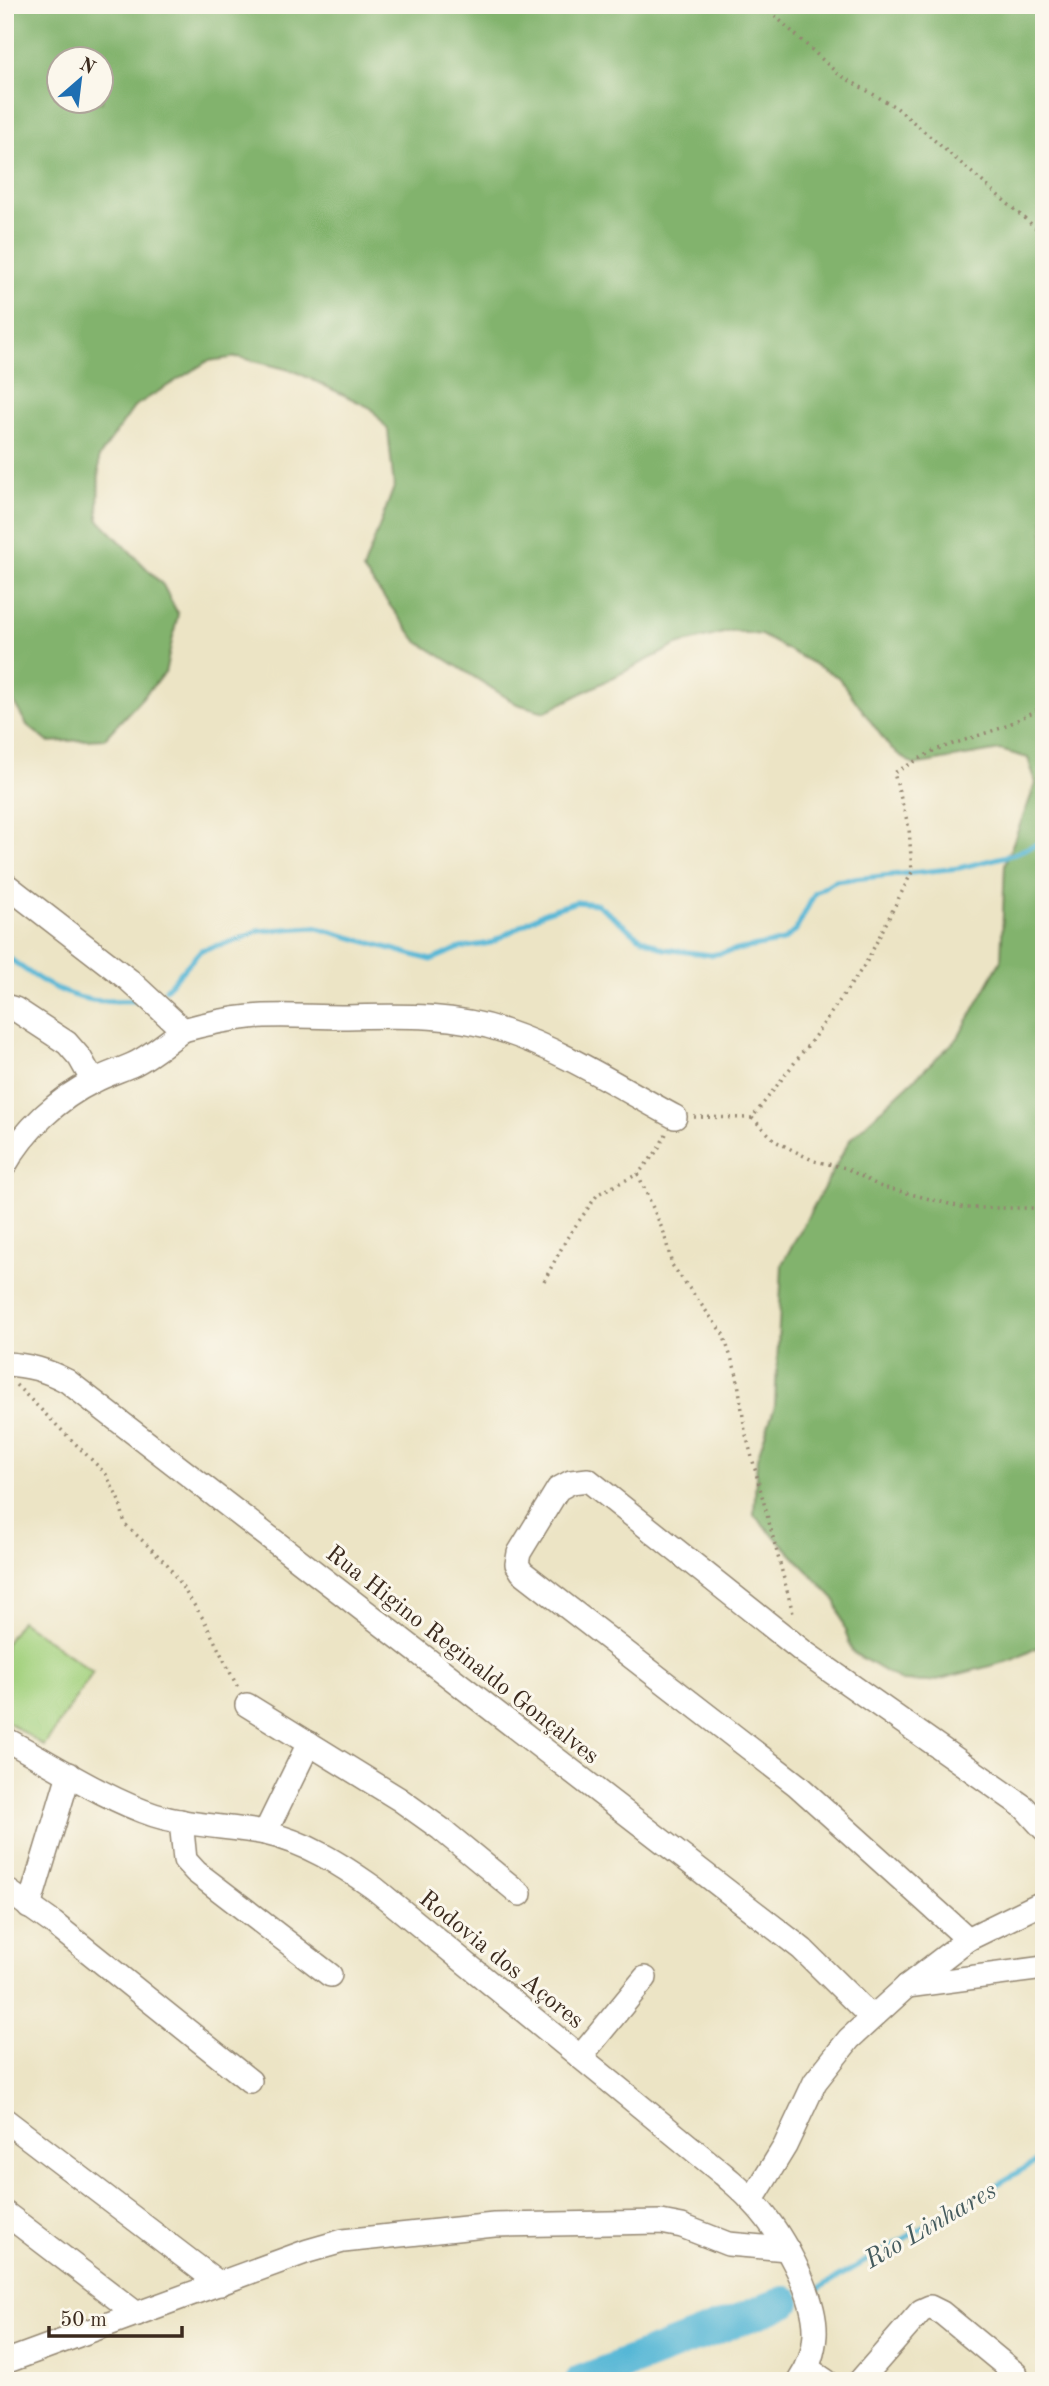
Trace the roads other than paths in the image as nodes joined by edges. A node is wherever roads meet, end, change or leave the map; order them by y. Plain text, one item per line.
1 (5, 884) edge
2 (5, 1006) edge
3 (183, 1030) junction
4 (93, 1081) junction
5 (675, 1116) road end
6 (5, 1165) edge
7 (10, 1374) edge
8 (247, 1705) road end
9 (5, 1740) edge
10 (309, 1743) junction
11 (69, 1774) junction
12 (181, 1821) junction
13 (1044, 1829) edge
14 (265, 1833) junction
15 (5, 1889) edge
16 (520, 1894) dead end
17 (1044, 1902) edge
18 (29, 1907) junction
19 (968, 1939) junction
20 (1044, 1968) edge
21 (330, 1975) dead end
22 (645, 1978) dead end
23 (907, 1986) junction
24 (871, 2017) junction
25 (580, 2057) junction
26 (250, 2081) dead end
27 (5, 2120) edge
28 (752, 2200) junction
29 (5, 2213) edge
30 (787, 2249) junction
31 (220, 2284) junction
32 (137, 2314) junction
33 (5, 2362) edge
34 (1016, 2374) dead end
35 (811, 2377) edge
36 (860, 2381) edge

1 - 3 street
2 - 4 street
3 - 4 street
3 - 5 street
4 - 6 street
7 - 24 street, Rua Higino Reginaldo Gonçalves
8 - 10 street
9 - 11 street, Rodovia dos Açores
10 - 14 street
10 - 16 street
11 - 12 street, Rodovia dos Açores
11 - 18 street
12 - 14 street, Rodovia dos Açores
12 - 21 street
13 - 19 street
14 - 25 street, Rodovia dos Açores
15 - 18 street
17 - 19 street
18 - 26 street
19 - 23 street
20 - 23 street
22 - 25 street
23 - 24 street
24 - 28 street
25 - 28 street, Rodovia dos Açores
27 - 31 street
28 - 30 street, Rodovia dos Açores
29 - 32 street
30 - 31 street
30 - 35 street, Rodovia dos Açores
31 - 32 street
32 - 33 street
34 - 36 street

